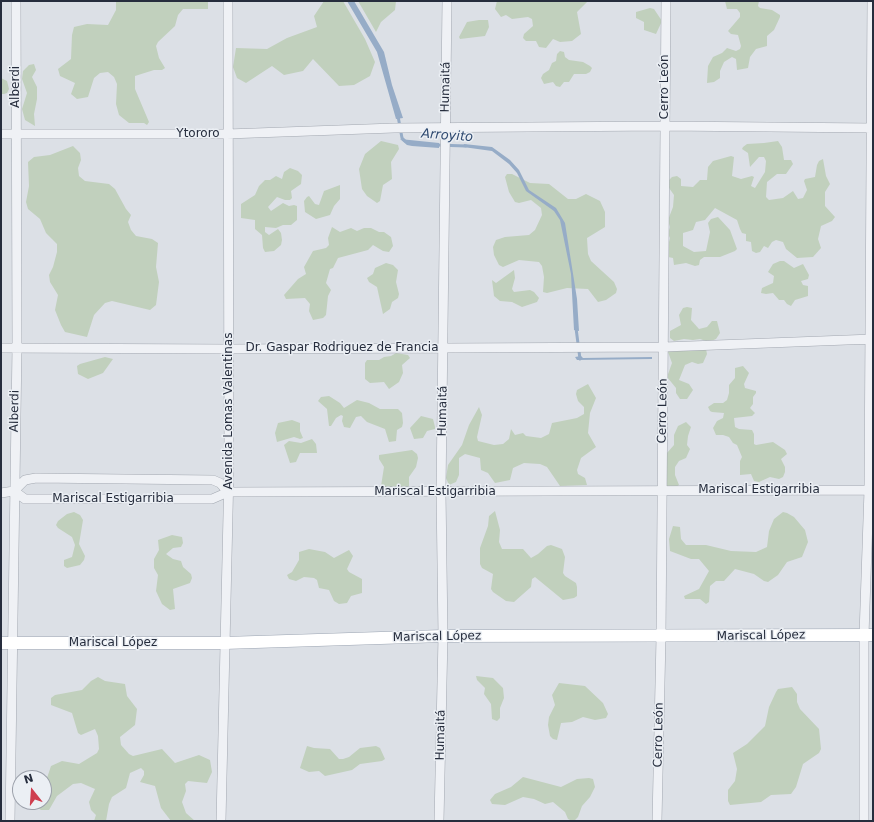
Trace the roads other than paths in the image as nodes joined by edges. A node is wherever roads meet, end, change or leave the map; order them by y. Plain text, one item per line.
1 (16, 1) edge
2 (228, 1) edge
3 (447, 1) edge
4 (666, 1) edge
5 (872, 1) edge
6 (665, 126) junction
7 (446, 128) junction
8 (872, 128) edge
9 (1, 134) edge
10 (16, 134) junction
11 (227, 134) junction
12 (872, 339) edge
13 (17, 347) junction
14 (444, 347) junction
15 (664, 347) junction
16 (1, 348) edge
17 (229, 349) junction
18 (871, 490) edge
19 (14, 491) junction
20 (662, 491) junction
21 (228, 492) junction
22 (441, 492) junction
23 (1, 493) edge
24 (868, 635) edge
25 (443, 636) junction
26 (661, 637) junction
27 (6, 643) edge
28 (224, 643) junction
29 (10, 821) edge
30 (221, 821) edge
31 (439, 821) edge
32 (657, 821) edge
33 (864, 821) edge

1 - 10 street, Alberdi
2 - 11 street, Avenida Lomas Valentinas
3 - 7 street, Humaitá
4 - 6 street, Cerro León
5 - 8 street
6 - 7 street, Ytororo
6 - 8 street, Ytororo
6 - 15 street, Cerro León
7 - 11 street, Ytororo
7 - 14 street, Humaitá
8 - 12 street
9 - 10 street, Ytororo
10 - 11 street, Ytororo
10 - 13 street, Alberdi
11 - 17 street, Avenida Lomas Valentinas
12 - 15 street, Dr. Gaspar Rodriguez de Francia
12 - 18 street
13 - 16 street, Dr. Gaspar Rodriguez de Francia
13 - 17 street, Dr. Gaspar Rodriguez de Francia
13 - 19 street, Alberdi
14 - 15 street, Dr. Gaspar Rodriguez de Francia
14 - 17 street, Dr. Gaspar Rodriguez de Francia
14 - 22 street, Humaitá
15 - 20 street, Cerro León
17 - 21 street, Avenida Lomas Valentinas
18 - 20 street, Mariscal Estigarribia
18 - 24 street
19 - 21 street, Mariscal Estigarribia
19 - 21 street
19 - 23 street
19 - 27 street, Alberdi
20 - 22 street, Mariscal Estigarribia
20 - 26 street, Cerro León
21 - 22 street, Mariscal Estigarribia
21 - 28 street, Avenida Lomas Valentinas
22 - 25 street, Humaitá
24 - 26 main road, Mariscal López
24 - 33 street
25 - 26 main road, Mariscal López
25 - 28 main road, Mariscal López
25 - 31 street, Humaitá
26 - 32 street, Cerro León
27 - 28 main road, Mariscal López
27 - 29 street, Alberdi
28 - 30 street, Avenida Lomas Valentinas

